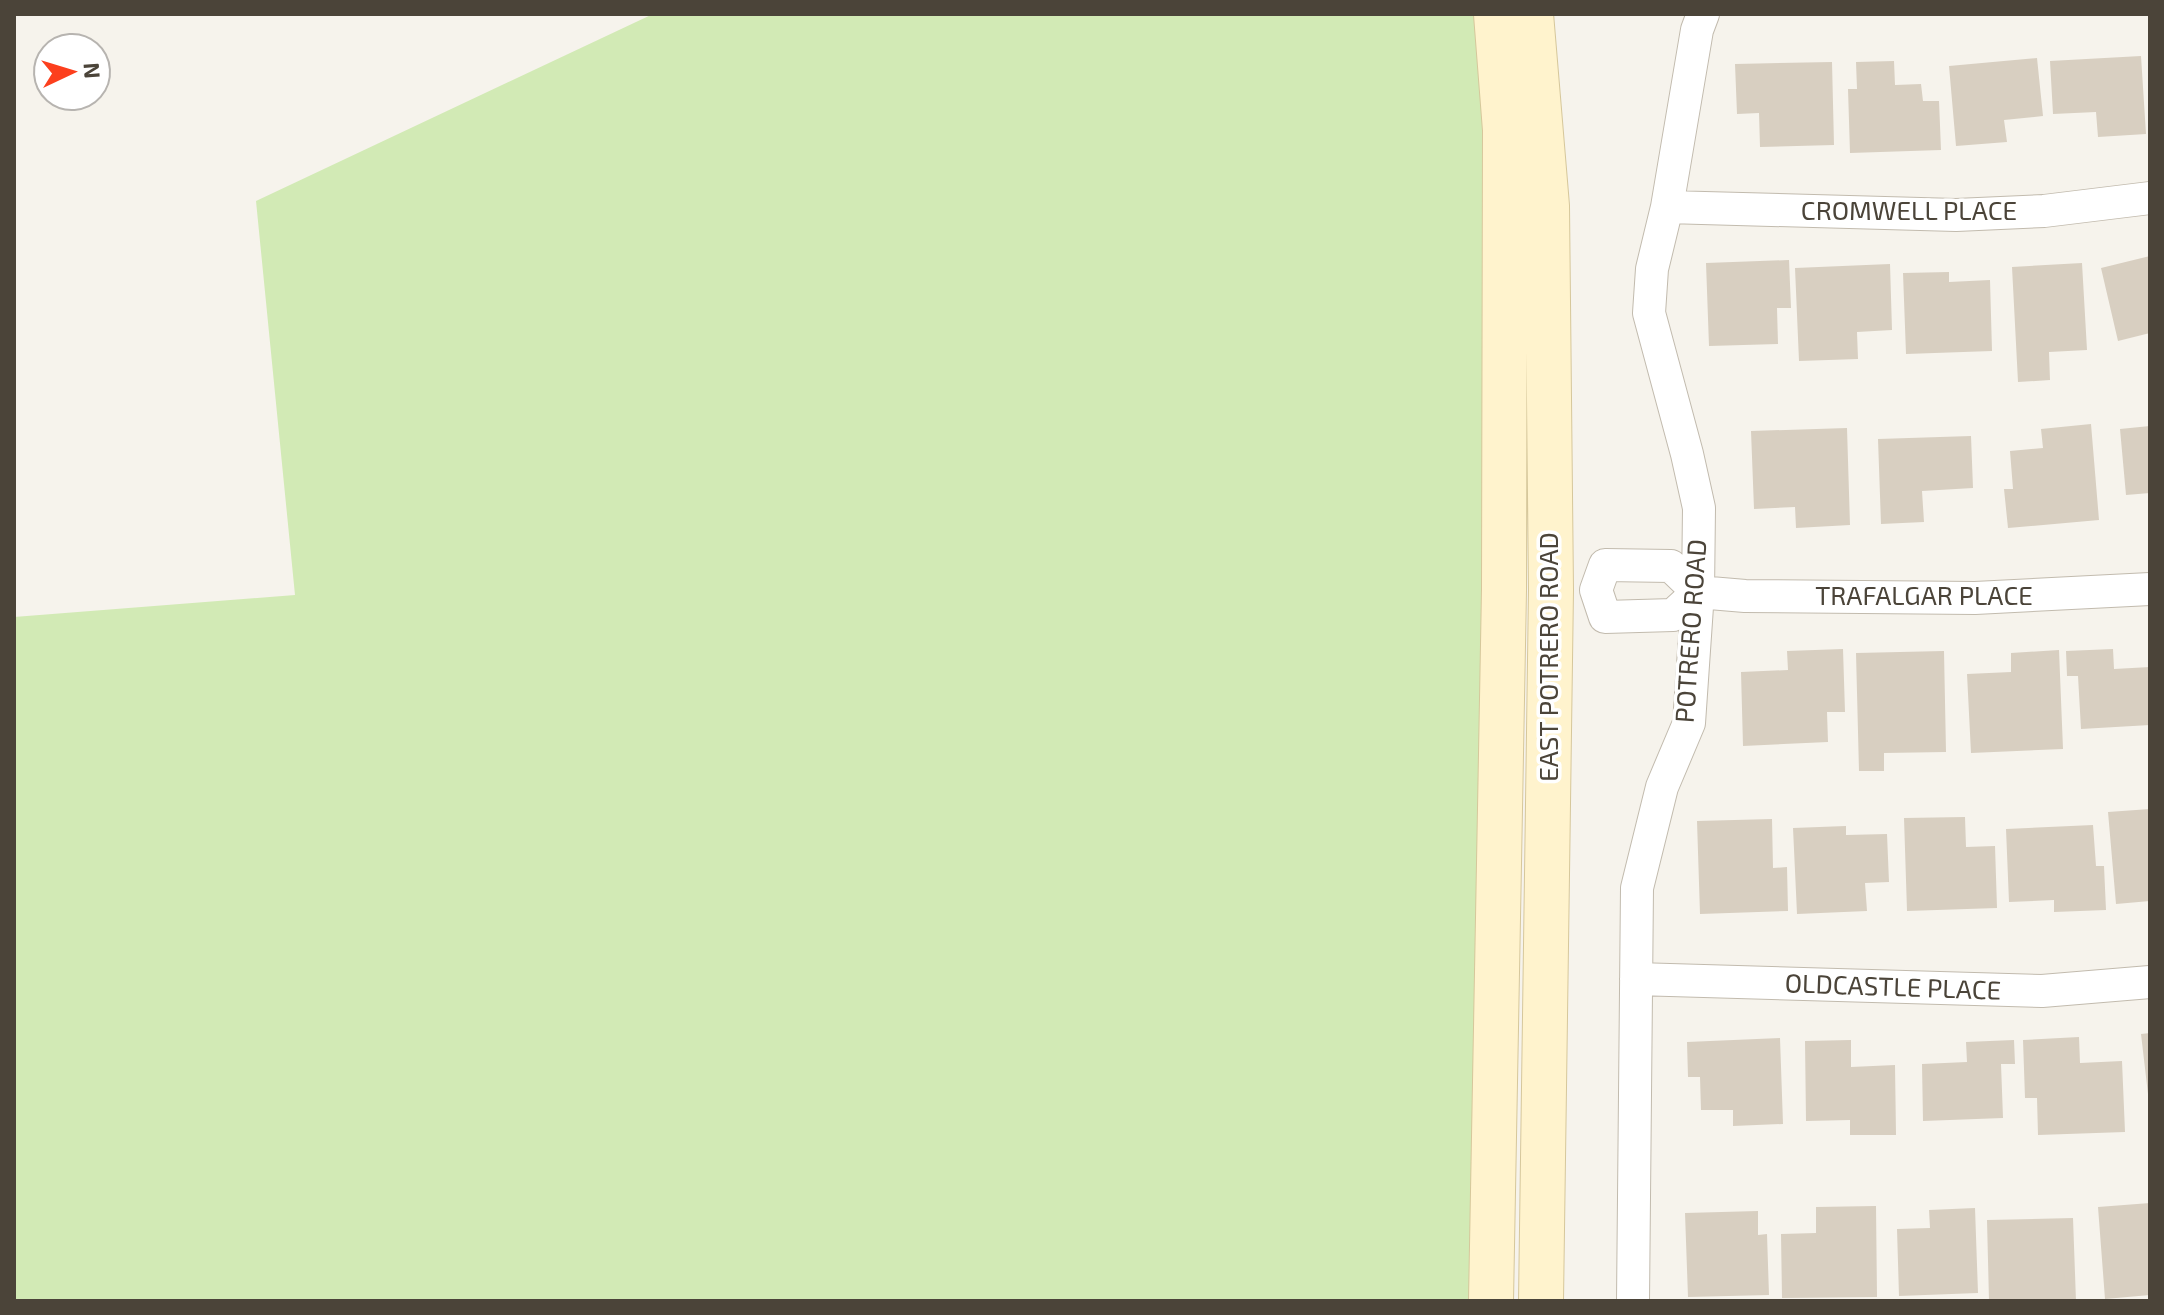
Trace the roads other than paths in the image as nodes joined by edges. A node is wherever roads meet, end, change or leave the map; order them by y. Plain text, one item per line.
1 (1496, 14) edge
2 (1531, 14) edge
3 (1703, 14) edge
4 (2150, 198) edge
5 (1667, 207) junction
6 (2150, 589) edge
7 (1504, 590) junction
8 (1551, 590) junction
9 (1596, 590) junction
10 (1698, 592) junction
11 (1636, 979) junction
12 (2150, 982) edge
13 (1491, 1301) edge
14 (1541, 1301) edge
15 (1633, 1301) edge

1 - 7 street, EAST POTRERO ROAD
2 - 8 street, EAST POTRERO ROAD
3 - 5 street, POTRERO ROAD
4 - 5 street, CROMWELL PLACE
5 - 10 street, POTRERO ROAD
6 - 10 street, TRAFALGAR PLACE
7 - 8 street
7 - 13 street, EAST POTRERO ROAD
8 - 9 street
8 - 14 street, EAST POTRERO ROAD
9 - 10 street
9 - 10 street
10 - 11 street, POTRERO ROAD
11 - 12 street, OLDCASTLE PLACE
11 - 15 street, POTRERO ROAD

